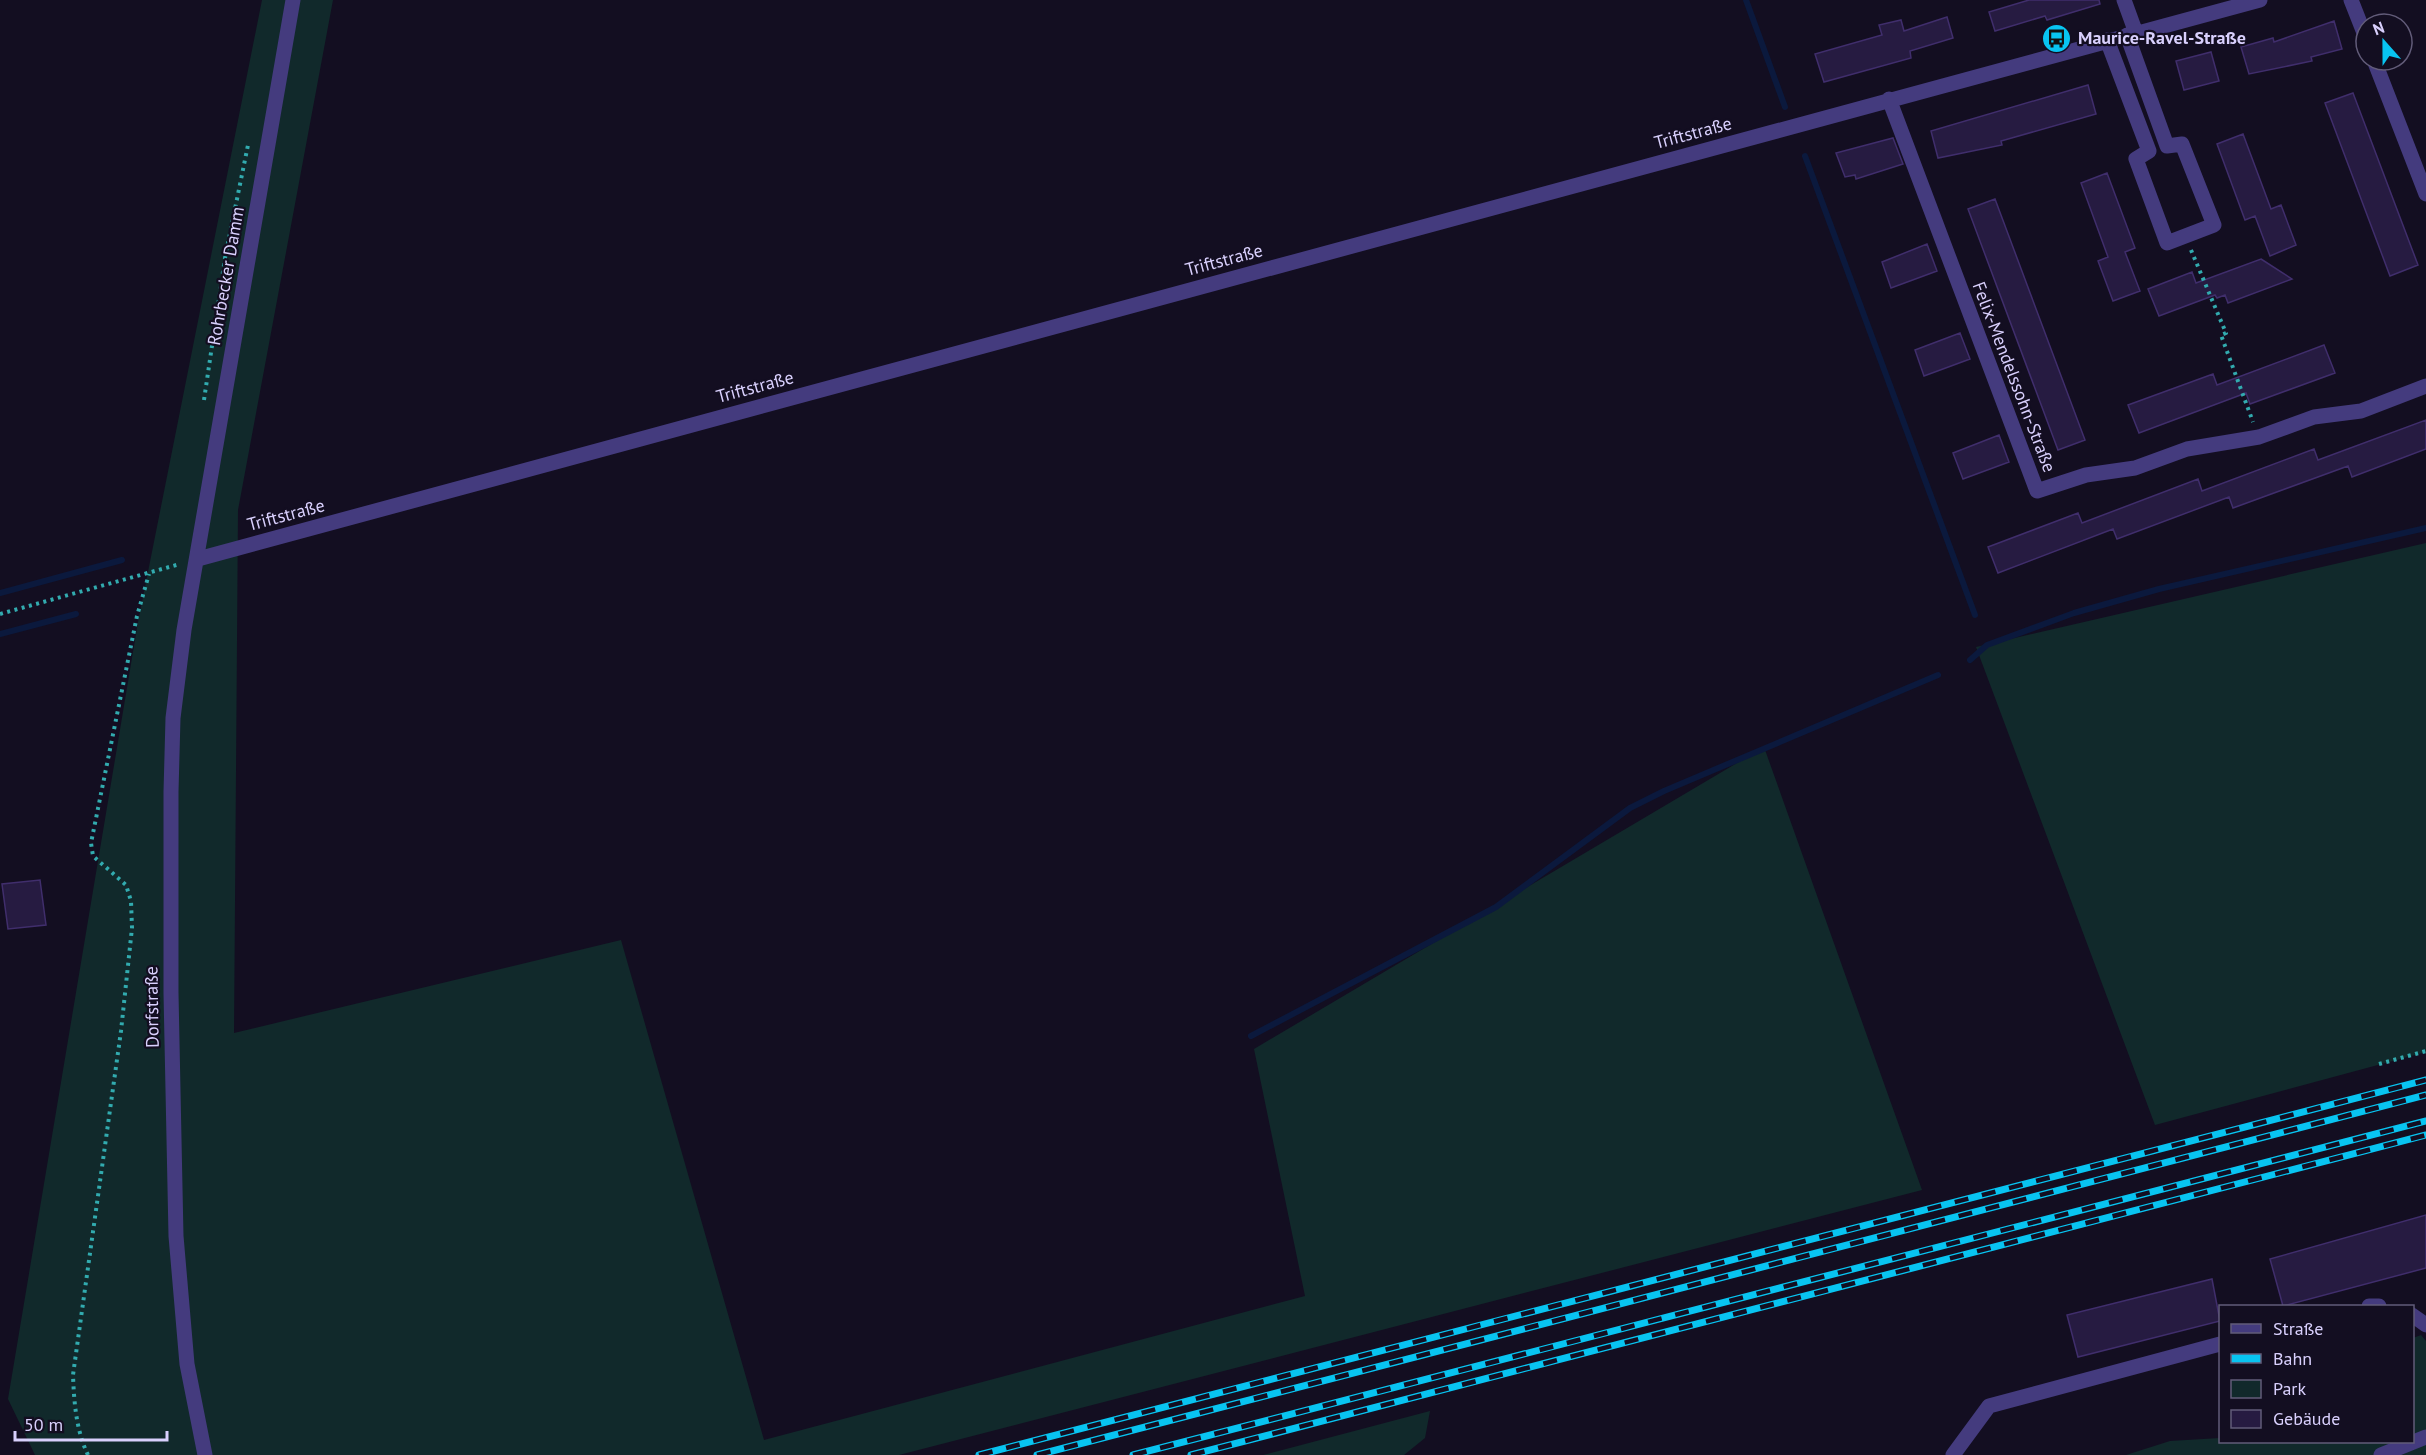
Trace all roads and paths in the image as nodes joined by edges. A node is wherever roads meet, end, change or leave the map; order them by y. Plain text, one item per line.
1 (293, 0) edge
2 (2124, 0) edge
3 (2260, 0) edge
4 (2132, 34) junction
5 (2107, 40) junction
6 (2379, 72) edge
7 (1889, 99) junction
8 (2167, 146) junction
9 (2149, 151) junction
10 (2426, 194) edge
11 (2186, 237) junction
12 (2426, 386) edge
13 (2259, 437) junction
14 (198, 559) junction
15 (149, 574) junction
16 (0, 614) edge
17 (2426, 1052) edge
18 (2379, 1064) dead end
19 (2219, 1344) edge
20 (2411, 1443) edge
21 (88, 1455) edge
22 (205, 1455) edge
23 (1953, 1455) edge
24 (2381, 1455) edge

1 - 14 street, Rohrbecker Damm
2 - 4 street
3 - 4 street, Triftstraße
4 - 5 street, Triftstraße
4 - 8 street
5 - 7 street, Triftstraße
5 - 9 street
6 - 10 street
7 - 13 street, Felix-Mendelssohn-Straße
7 - 14 street, Triftstraße
8 - 9 street
8 - 11 street
9 - 11 street
11 - 13 path
12 - 13 street, Felix-Mendelssohn-Straße
14 - 15 path
14 - 22 street, Dorfstraße
15 - 16 path
15 - 21 path
17 - 18 path
19 - 23 street
20 - 24 street

